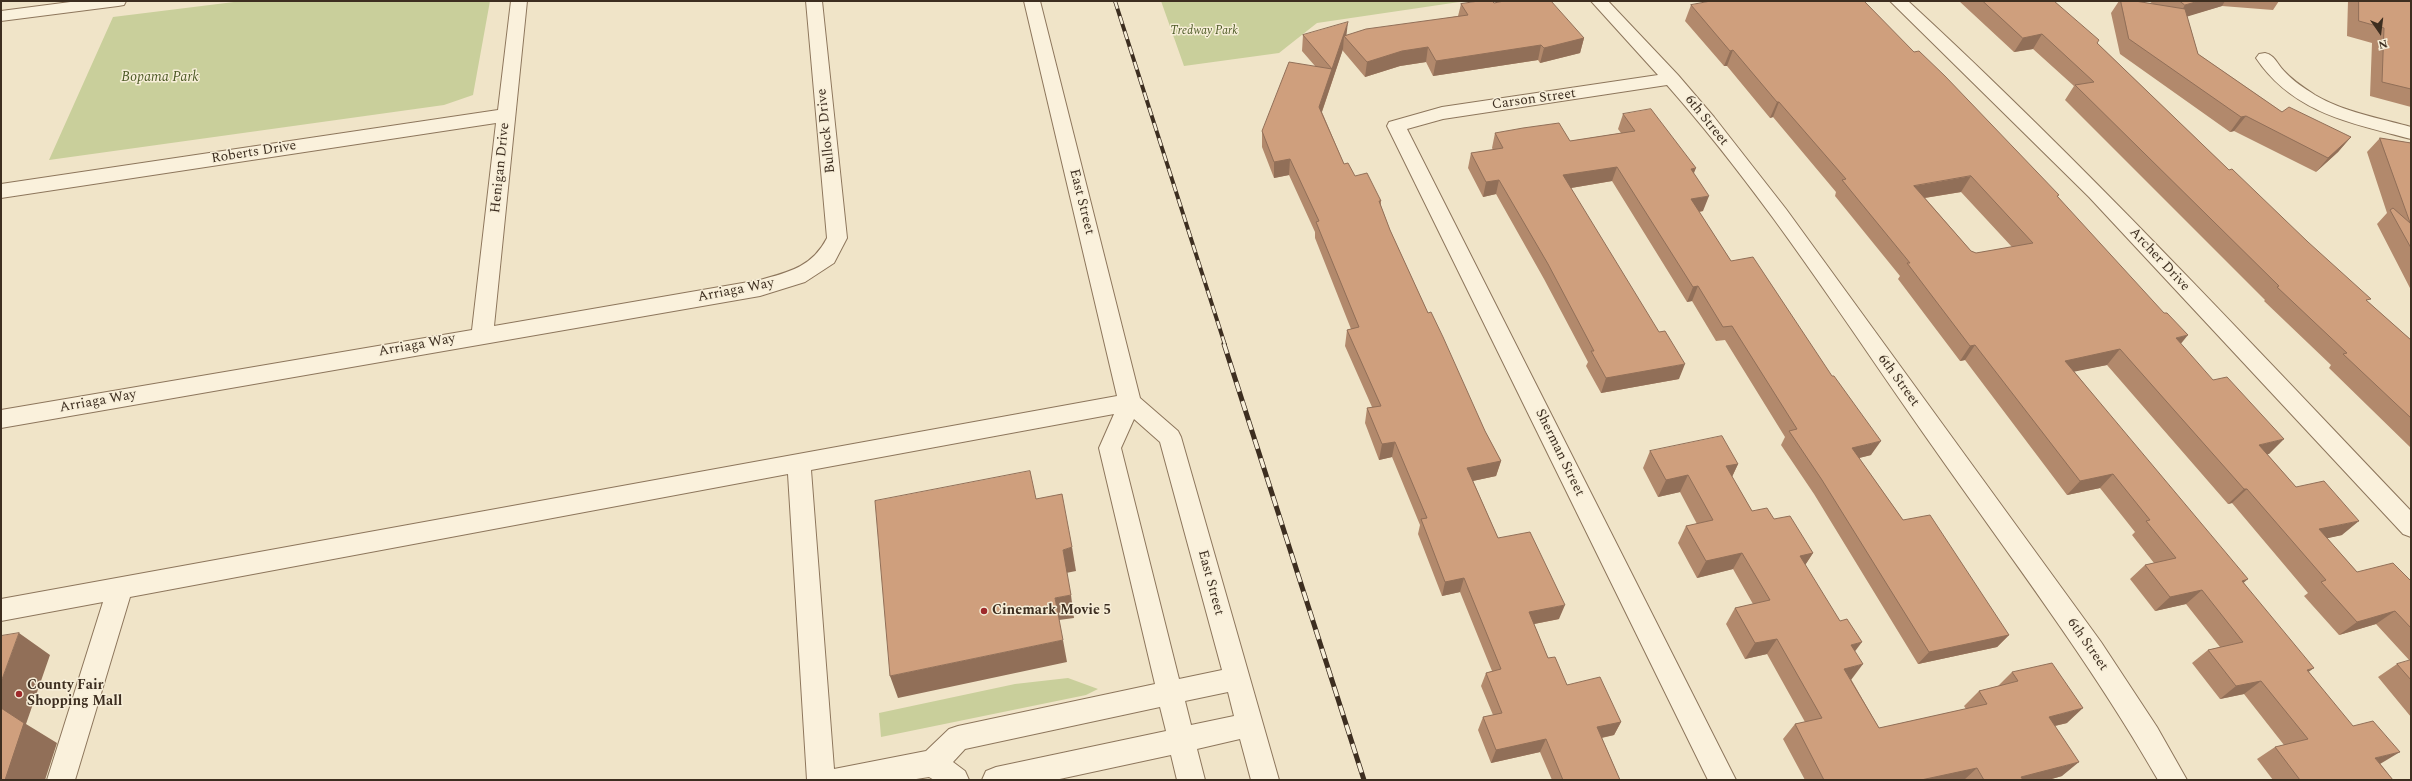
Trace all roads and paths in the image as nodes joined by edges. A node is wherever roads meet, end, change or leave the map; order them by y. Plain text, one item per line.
1 (118, 1) edge
2 (519, 1) edge
3 (814, 1) edge
4 (1032, 1) edge
5 (1599, 1) edge
6 (1898, 1) edge
7 (1, 16) edge
8 (2265, 58) dead end
9 (1672, 79) junction
10 (507, 115) junction
11 (1396, 126) joint
12 (2411, 133) edge
13 (1, 191) edge
14 (827, 258) joint
15 (482, 335) junction
16 (1130, 402) junction
17 (1, 419) edge
18 (799, 462) junction
19 (2411, 527) edge
20 (120, 588) junction
21 (1, 610) edge
22 (1237, 678) junction
23 (1169, 692) junction
24 (1250, 724) junction
25 (1181, 740) junction
26 (934, 772) edge
27 (61, 780) edge
28 (821, 780) edge
29 (839, 780) edge
30 (955, 780) edge
31 (996, 780) edge
32 (1190, 780) edge
33 (1265, 780) edge
34 (1722, 780) edge
35 (2173, 780) edge

1 - 7 street
2 - 10 street, Henigan Drive
3 - 14 street, Bullock Drive
4 - 16 street, East Street
5 - 9 street, 6th Street
6 - 19 street, Archer Drive
8 - 12 street
9 - 11 street, Carson Street
9 - 35 street, 6th Street
10 - 13 street, Roberts Drive
10 - 15 street, Henigan Drive
11 - 34 street, Sherman Street
14 - 15 street, Arriaga Way
15 - 17 street, Arriaga Way
16 - 18 street
16 - 22 street, East Street
16 - 23 street
18 - 20 street
18 - 28 street
20 - 21 street
20 - 27 street
22 - 23 street
22 - 24 street, East Street
23 - 25 street
23 - 26 street
24 - 25 street
24 - 33 street, East Street
25 - 31 street
25 - 32 street
26 - 29 street
26 - 30 street

